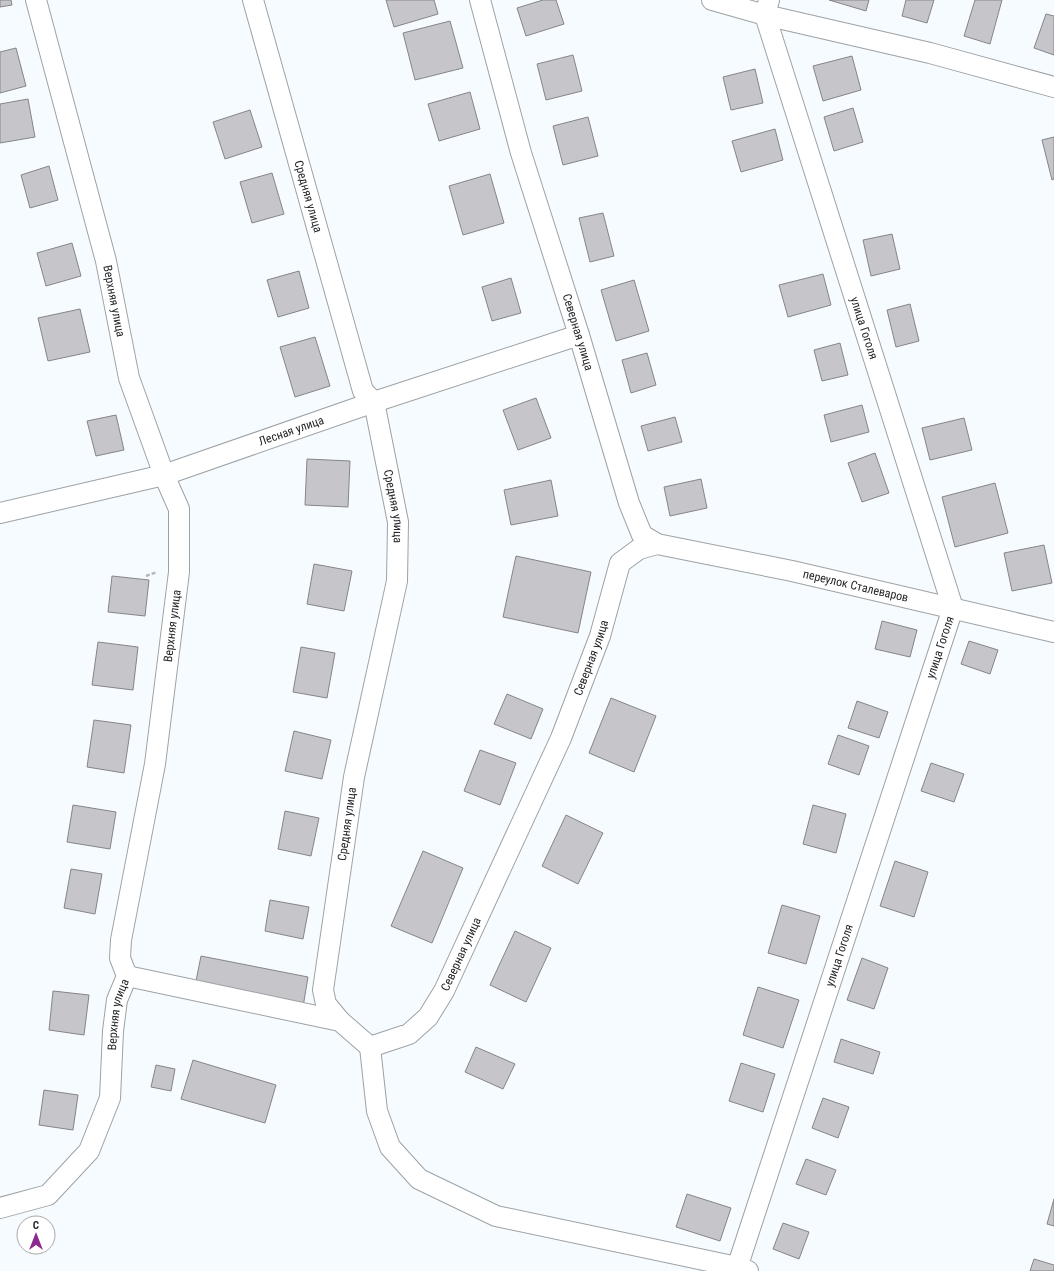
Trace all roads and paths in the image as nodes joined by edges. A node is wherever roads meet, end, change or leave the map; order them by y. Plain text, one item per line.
1 (36, 0) edge
2 (253, 0) edge
3 (480, 0) edge
4 (712, 0) edge
5 (767, 8) edge
6 (1054, 87) edge
7 (579, 335) junction
8 (374, 402) junction
9 (164, 475) junction
10 (0, 513) edge
11 (657, 544) junction
12 (159, 572) dead end
13 (146, 576) dead end
14 (953, 608) junction
15 (1054, 632) edge
16 (127, 976) junction
17 (340, 1021) junction
18 (370, 1047) junction
19 (0, 1208) edge
20 (740, 1270) edge

1 - 9 street, Верхняя улица
2 - 8 street, Средняя улица
3 - 7 street, Северная улица
4 - 5 street
5 - 6 street
5 - 14 street, улица Гоголя
7 - 8 street, Лесная улица
7 - 11 street, Северная улица
8 - 9 street, Лесная улица
8 - 17 street, Средняя улица
9 - 10 street, Лесная улица
9 - 16 street, Верхняя улица
11 - 14 street, переулок Сталеваров
11 - 18 street, Северная улица
12 - 13 path
14 - 15 street, переулок Сталеваров
14 - 20 street, улица Гоголя
16 - 17 street
16 - 19 street, Верхняя улица
17 - 18 street
18 - 20 street

